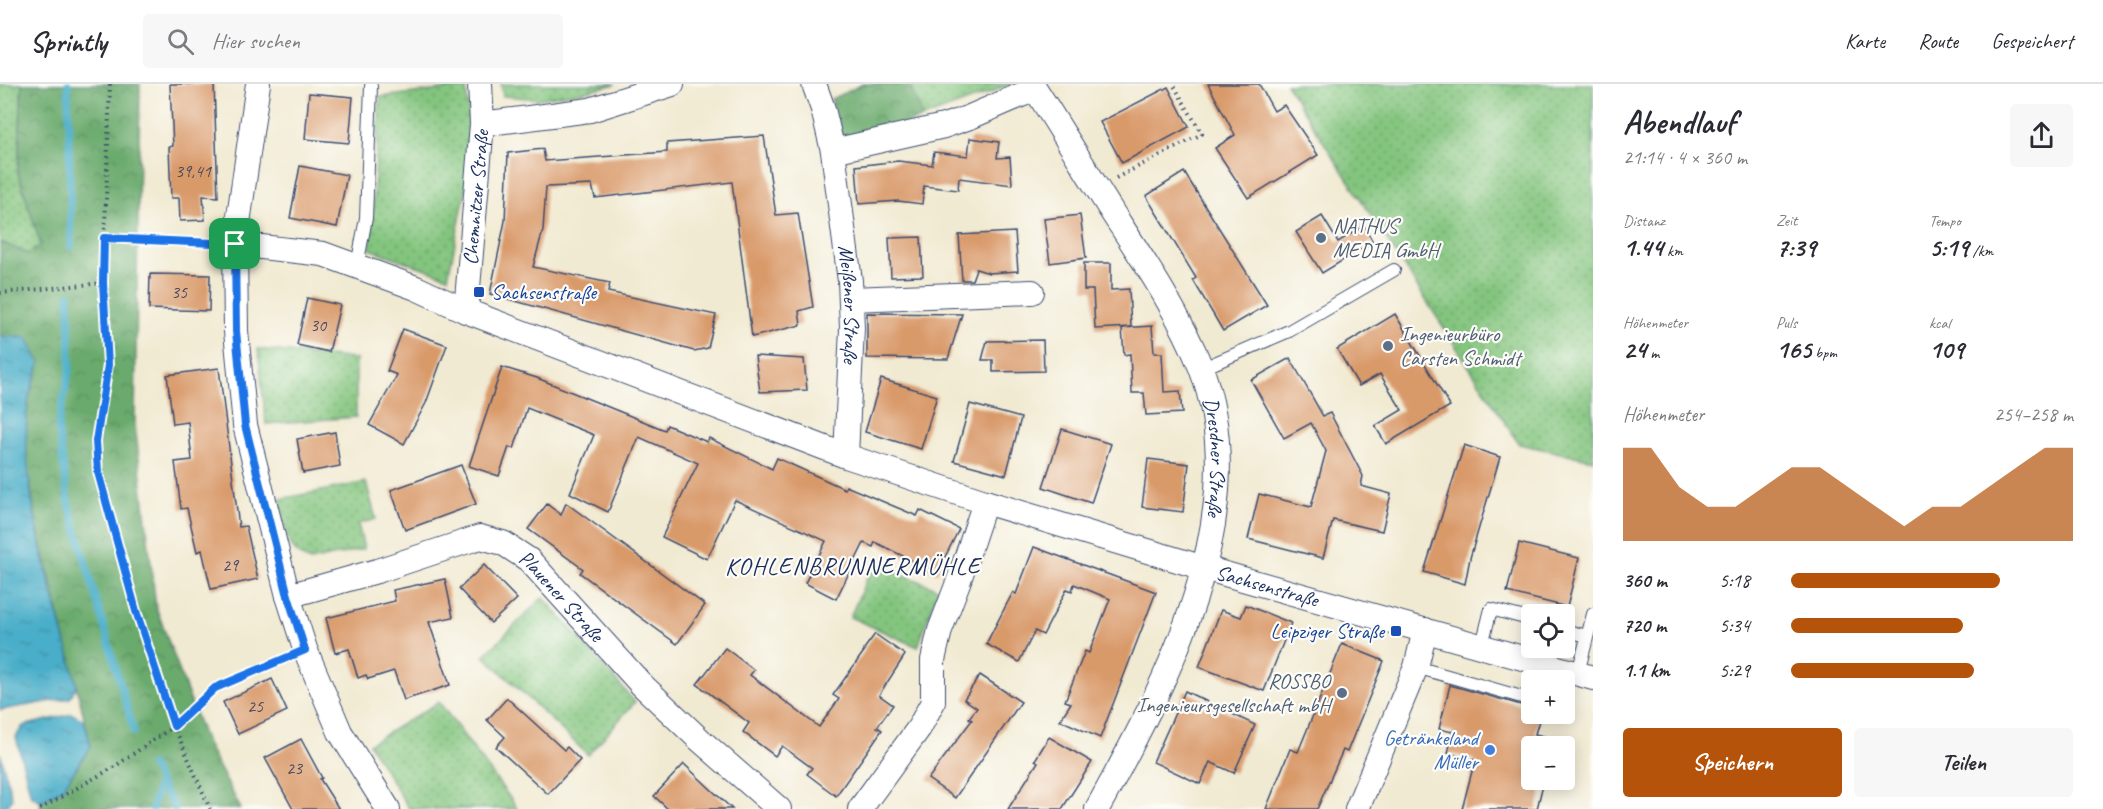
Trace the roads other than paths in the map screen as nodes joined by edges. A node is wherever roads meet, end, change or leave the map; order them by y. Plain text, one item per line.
1 (258, 84) edge
2 (480, 84) edge
3 (672, 84) edge
4 (814, 84) edge
5 (371, 86) dead end
6 (1033, 86) edge
7 (482, 124) junction
8 (833, 151) junction
9 (235, 244) junction
10 (357, 266) junction
11 (1394, 270) dead end
12 (1032, 292) dead end
13 (851, 299) junction
14 (466, 311) junction
15 (1201, 369) junction
16 (846, 456) junction
17 (985, 502) junction
18 (1204, 568) junction
19 (288, 596) junction
20 (1593, 614) edge
21 (1521, 617) edge
22 (1425, 630) junction
23 (1575, 633) edge
24 (1587, 636) junction
25 (1482, 645) junction
26 (1416, 667) junction
27 (1579, 675) edge
28 (1521, 697) edge
29 (388, 809) edge
30 (779, 809) edge
31 (860, 809) edge
32 (1097, 809) edge
33 (1357, 809) edge

1 - 9 street
2 - 7 street, Chemnitzer Straße
3 - 7 street
4 - 8 street, Meißener Straße
5 - 10 lane
6 - 8 street
6 - 15 street, Dresdner Straße
7 - 14 street, Chemnitzer Straße
8 - 13 street, Meißener Straße
9 - 10 street, Sachsenstraße
9 - 19 street
10 - 14 street, Sachsenstraße
11 - 15 lane, Dresdner Straße
12 - 13 street
13 - 16 street, Meißener Straße
14 - 16 street, Sachsenstraße
15 - 18 street, Dresdner Straße
16 - 17 street, Sachsenstraße
17 - 18 street, Sachsenstraße
17 - 31 street
18 - 22 street, Sachsenstraße
18 - 32 street, Dresdner Straße
19 - 29 street
19 - 30 street, Plauener Straße
20 - 24 lane
21 - 25 lane
22 - 25 street, Sachsenstraße
22 - 26 street
23 - 24 lane
24 - 27 lane
25 - 27 street, Sachsenstraße
26 - 28 lane
26 - 33 street

